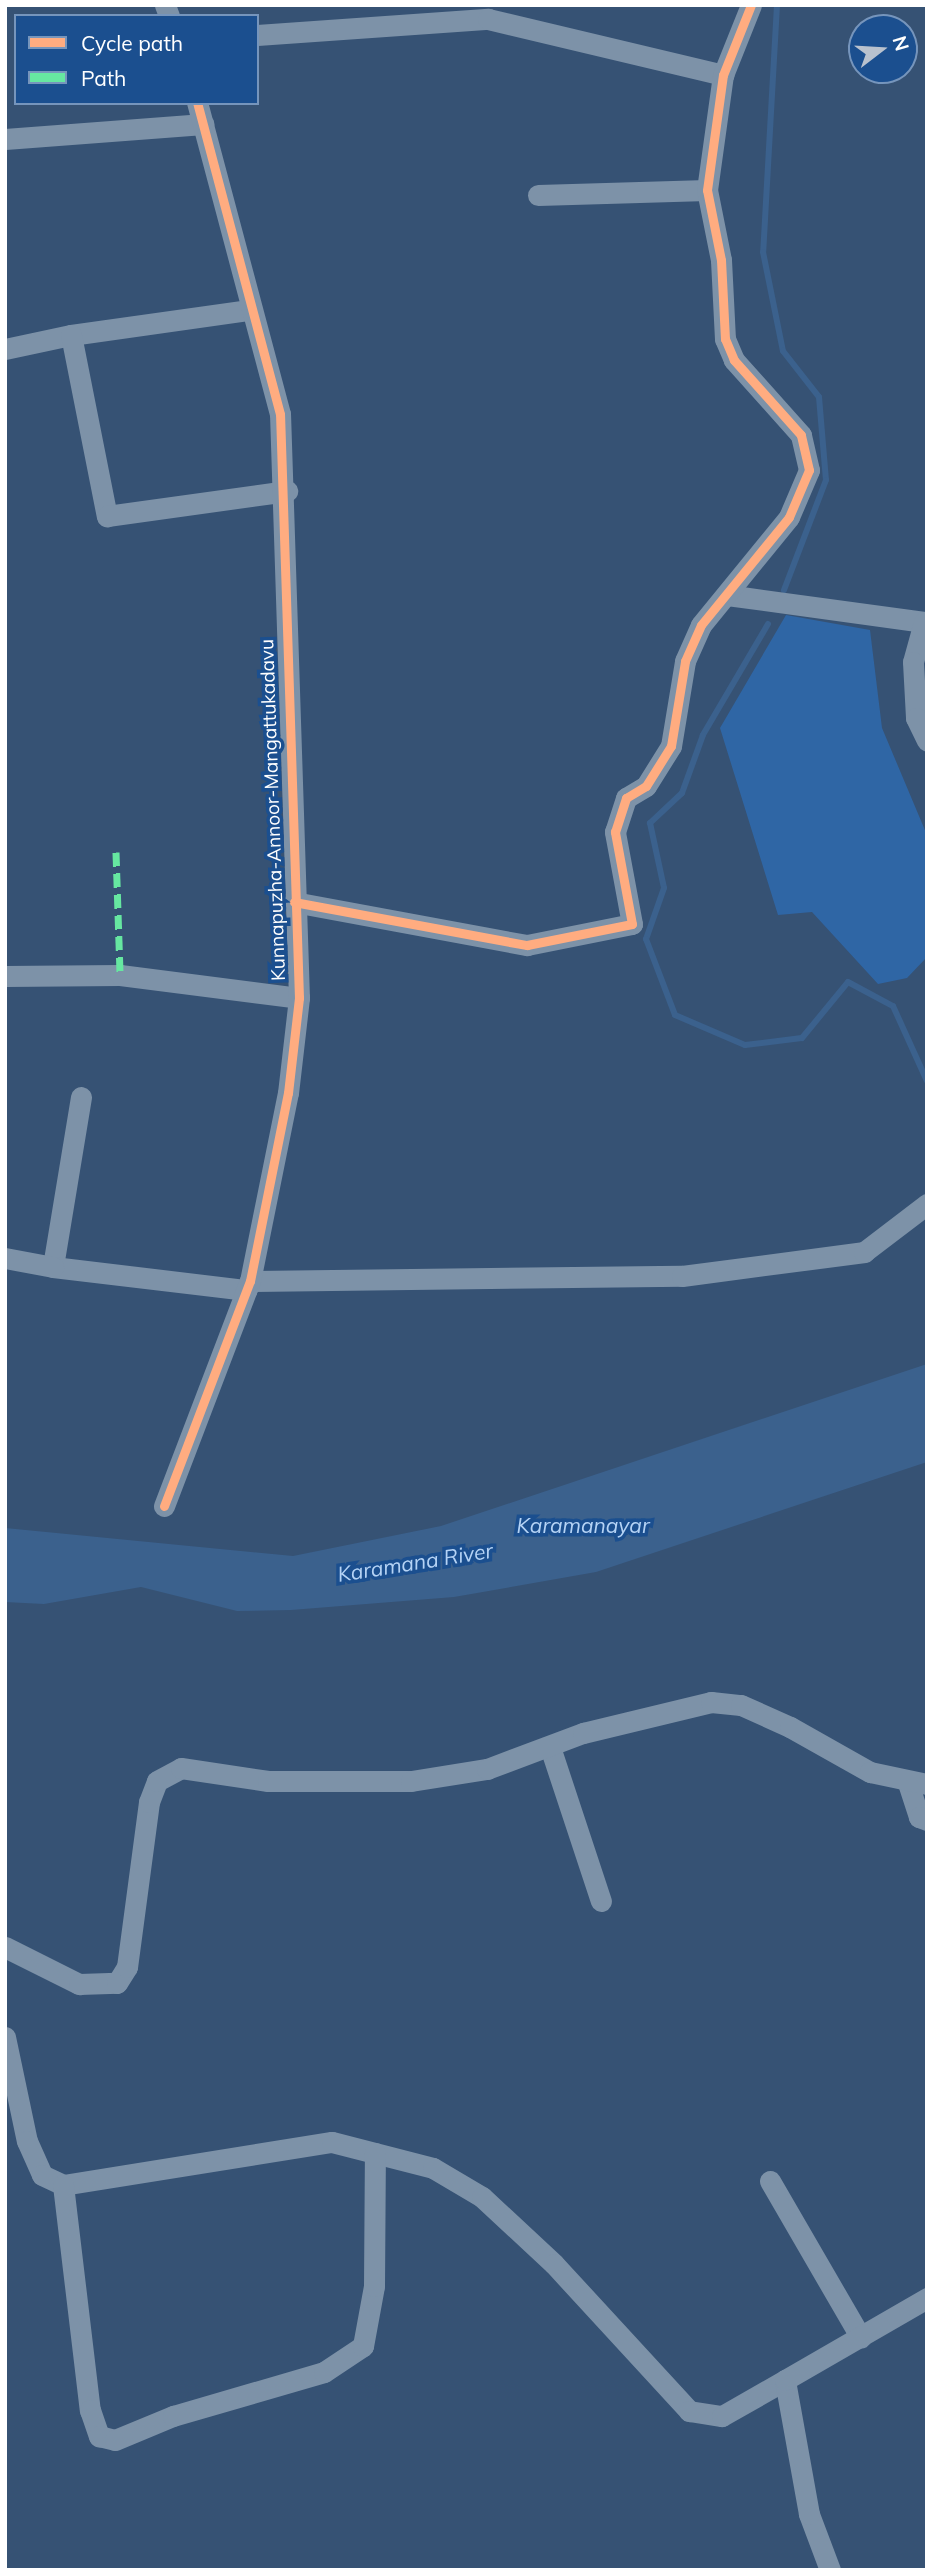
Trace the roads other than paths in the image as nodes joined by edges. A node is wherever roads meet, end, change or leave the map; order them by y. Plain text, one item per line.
1 (751, 5) edge
2 (259, 35) edge
3 (723, 75) junction
4 (198, 105) edge
5 (203, 124) junction
6 (5, 139) edge
7 (707, 190) junction
8 (538, 195) dead end
9 (248, 310) junction
10 (71, 335) junction
11 (5, 349) edge
12 (287, 491) junction
13 (727, 595) junction
14 (925, 619) edge
15 (921, 717) edge
16 (927, 741) edge
17 (294, 902) junction
18 (5, 976) edge
19 (299, 998) junction
20 (81, 1097) dead end
21 (927, 1204) edge
22 (5, 1258) edge
23 (52, 1267) junction
24 (249, 1286) junction
25 (164, 1506) dead end
26 (551, 1750) junction
27 (917, 1783) edge
28 (927, 1820) edge
29 (601, 1900) dead end
30 (5, 1947) edge
31 (5, 2037) edge
32 (375, 2153) junction
33 (770, 2181) dead end
34 (64, 2185) junction
35 (927, 2298) edge
36 (861, 2338) junction
37 (785, 2381) junction
38 (830, 2570) edge

1 - 3 street
2 - 3 street
3 - 7 street
4 - 5 street, Kunnapuzha-Annoor-Mangattukadavu
5 - 6 street
5 - 9 street, Kunnapuzha-Annoor-Mangattukadavu
7 - 8 street
7 - 13 street
9 - 10 street
9 - 12 street, Kunnapuzha-Annoor-Mangattukadavu
10 - 11 street
10 - 12 street
12 - 17 street, Kunnapuzha-Annoor-Mangattukadavu
13 - 14 street
13 - 17 street
14 - 15 street
15 - 16 street
17 - 19 street, Kunnapuzha-Annoor-Mangattukadavu
18 - 19 street
19 - 24 street, Kunnapuzha-Annoor-Mangattukadavu
20 - 23 street
21 - 24 street
22 - 23 street
23 - 24 street
24 - 25 street, Kunnapuzha-Annoor-Mangattukadavu
26 - 27 street
26 - 29 street
26 - 30 street
27 - 28 street
31 - 34 street
32 - 34 street
32 - 34 street
32 - 37 street
33 - 36 street
35 - 36 street
36 - 37 street
37 - 38 street

